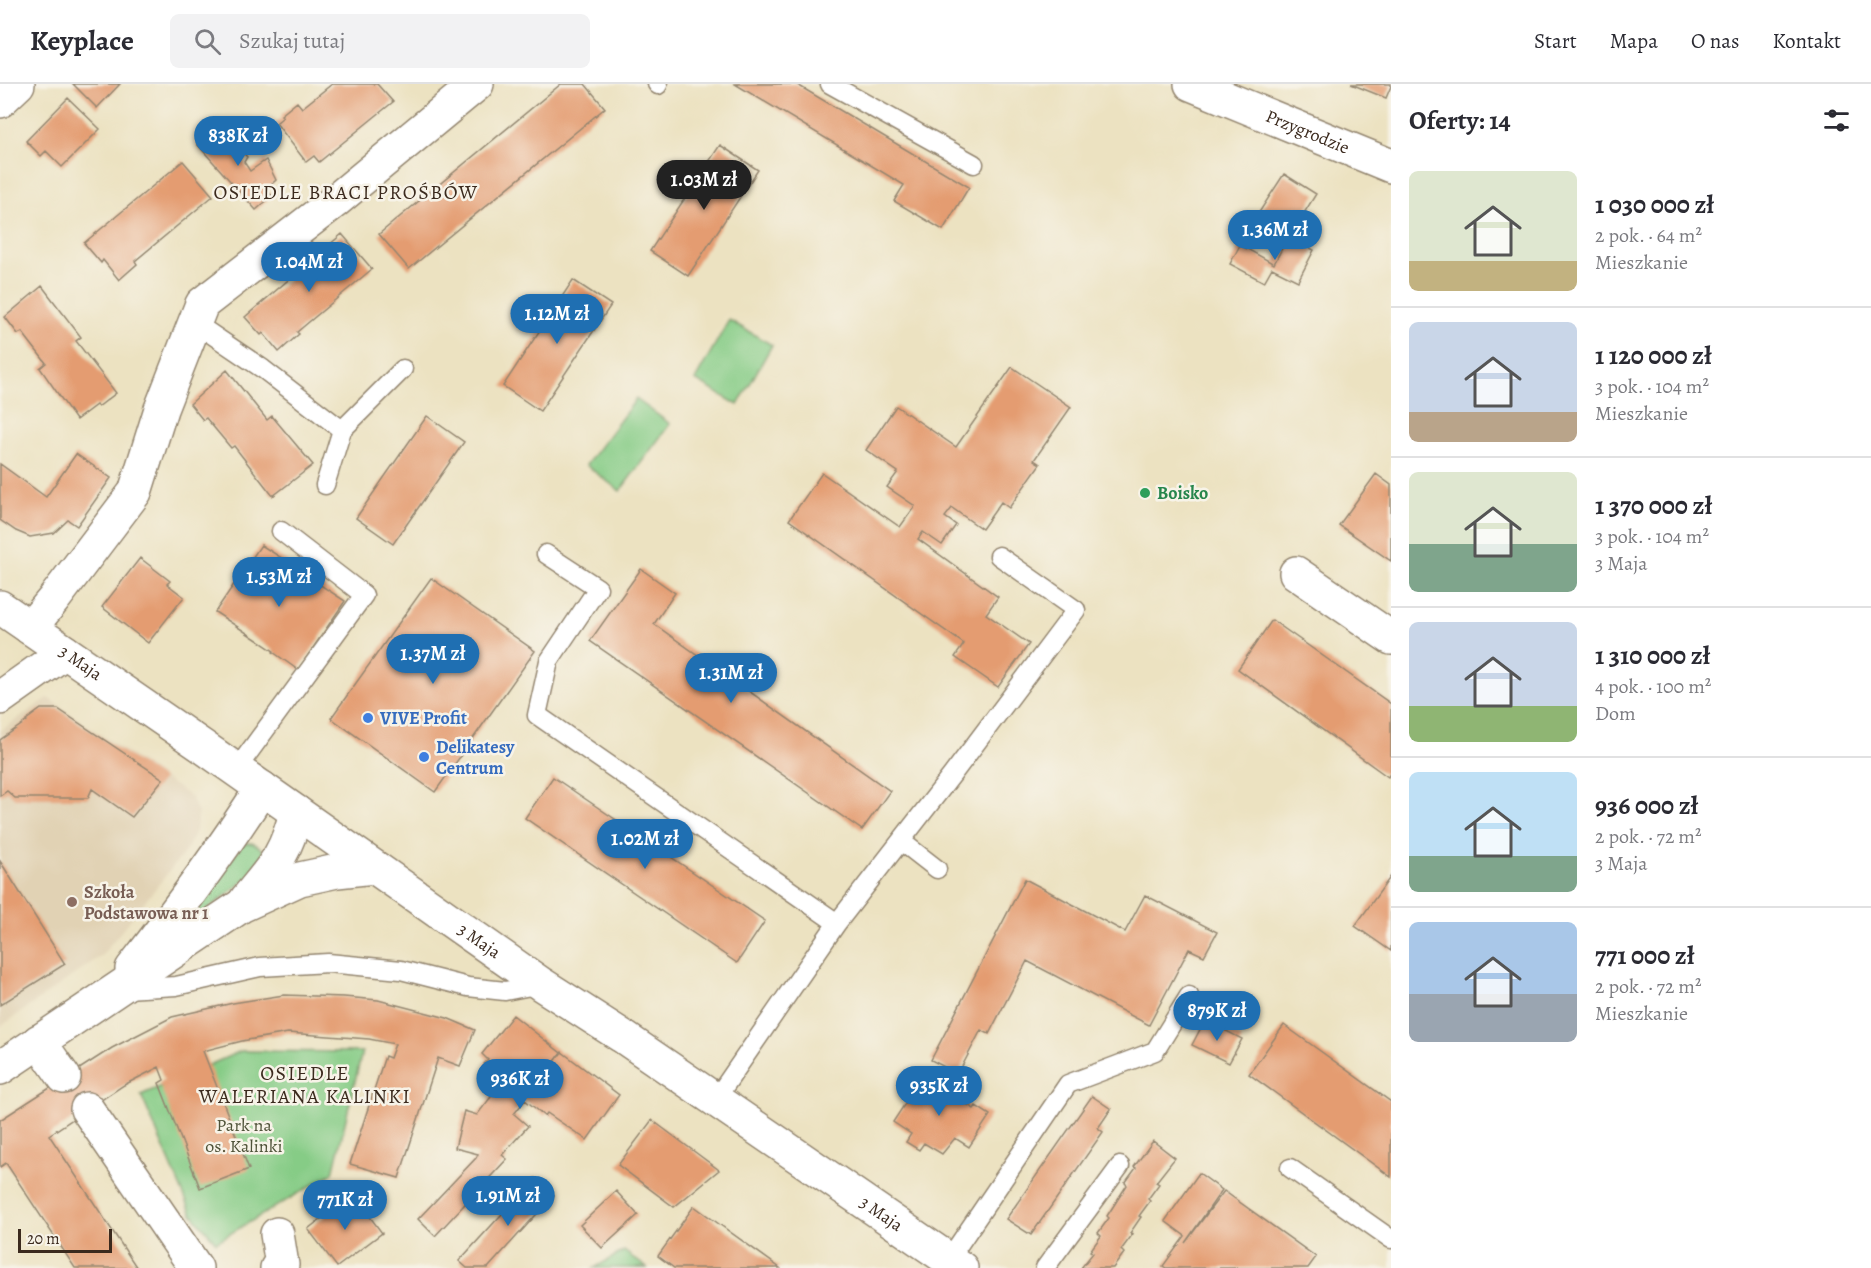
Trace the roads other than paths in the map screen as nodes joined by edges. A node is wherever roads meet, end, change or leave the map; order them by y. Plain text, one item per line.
1 (477, 84) edge
2 (830, 84) edge
3 (1191, 84) edge
4 (974, 164) dead end
5 (1391, 166) edge
6 (195, 323) junction
7 (403, 369) dead end
8 (342, 430) junction
9 (325, 485) dead end
10 (281, 531) dead end
11 (546, 554) dead end
12 (999, 556) dead end
13 (1296, 573) dead end
14 (0, 607) edge
15 (30, 628) junction
16 (1391, 638) edge
17 (65, 652) junction
18 (0, 698) edge
19 (236, 770) junction
20 (262, 788) junction
21 (296, 812) junction
22 (901, 841) junction
23 (374, 867) junction
24 (937, 869) dead end
25 (241, 906) junction
26 (837, 923) junction
27 (541, 984) junction
28 (115, 990) junction
29 (1189, 996) dead end
30 (39, 1041) junction
31 (0, 1068) edge
32 (64, 1077) dead end
33 (715, 1100) junction
34 (87, 1110) dead end
35 (1120, 1166) dead end
36 (1290, 1168) dead end
37 (1391, 1239) edge
38 (955, 1264) edge
39 (196, 1268) edge
40 (1045, 1268) edge

1 - 6 street
2 - 4 lane
3 - 5 street, Przygrodzie
6 - 8 lane
6 - 15 street
7 - 8 lane
8 - 9 lane
10 - 19 lane
11 - 26 lane
12 - 22 lane
13 - 16 street
14 - 15 street, 3 Maja
15 - 17 street, 3 Maja
17 - 18 street
17 - 19 street, 3 Maja
19 - 20 street, 3 Maja
20 - 21 street, 3 Maja
20 - 28 street
21 - 23 street, 3 Maja
21 - 25 street
22 - 24 lane
22 - 26 lane
23 - 25 street
23 - 27 street, 3 Maja
25 - 28 street
26 - 33 lane
27 - 28 lane
27 - 33 street, 3 Maja
28 - 30 street
29 - 38 lane
30 - 31 street
30 - 32 street
33 - 38 street, 3 Maja
34 - 39 street
35 - 40 lane
36 - 37 lane

